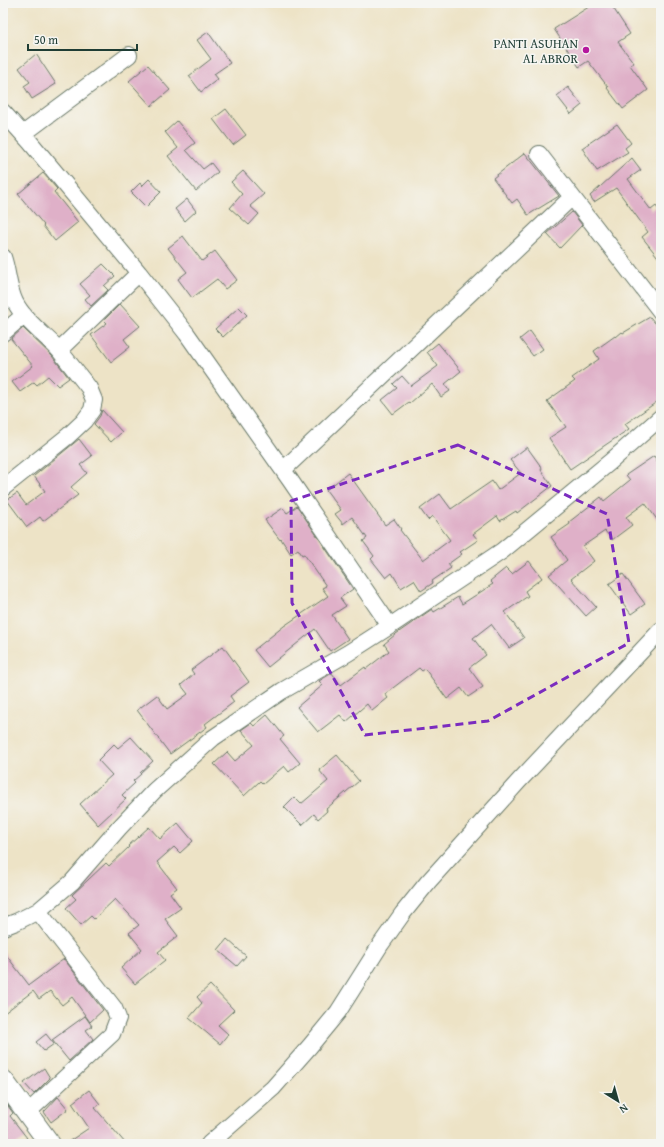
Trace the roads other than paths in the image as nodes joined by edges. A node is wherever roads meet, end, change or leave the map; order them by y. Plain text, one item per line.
1 (129, 55) dead end
2 (3, 112) edge
3 (23, 134) junction
4 (539, 154) dead end
5 (572, 196) junction
6 (3, 257) edge
7 (138, 273) junction
8 (661, 312) edge
9 (24, 315) junction
10 (3, 333) edge
11 (59, 350) junction
12 (661, 417) edge
13 (283, 470) junction
14 (3, 488) edge
15 (390, 626) junction
16 (661, 630) edge
17 (38, 912) junction
18 (3, 927) edge
19 (3, 1080) edge
20 (27, 1113) junction
21 (50, 1144) edge
22 (209, 1144) edge

1 - 3 street
2 - 3 street
3 - 7 street
4 - 5 street
5 - 8 street
5 - 13 street
6 - 9 street
7 - 11 street
7 - 13 street
9 - 10 street
9 - 11 street
11 - 14 street
12 - 15 street
13 - 15 street
15 - 17 street
16 - 22 street
17 - 18 street
17 - 20 street
19 - 20 street
20 - 21 street

